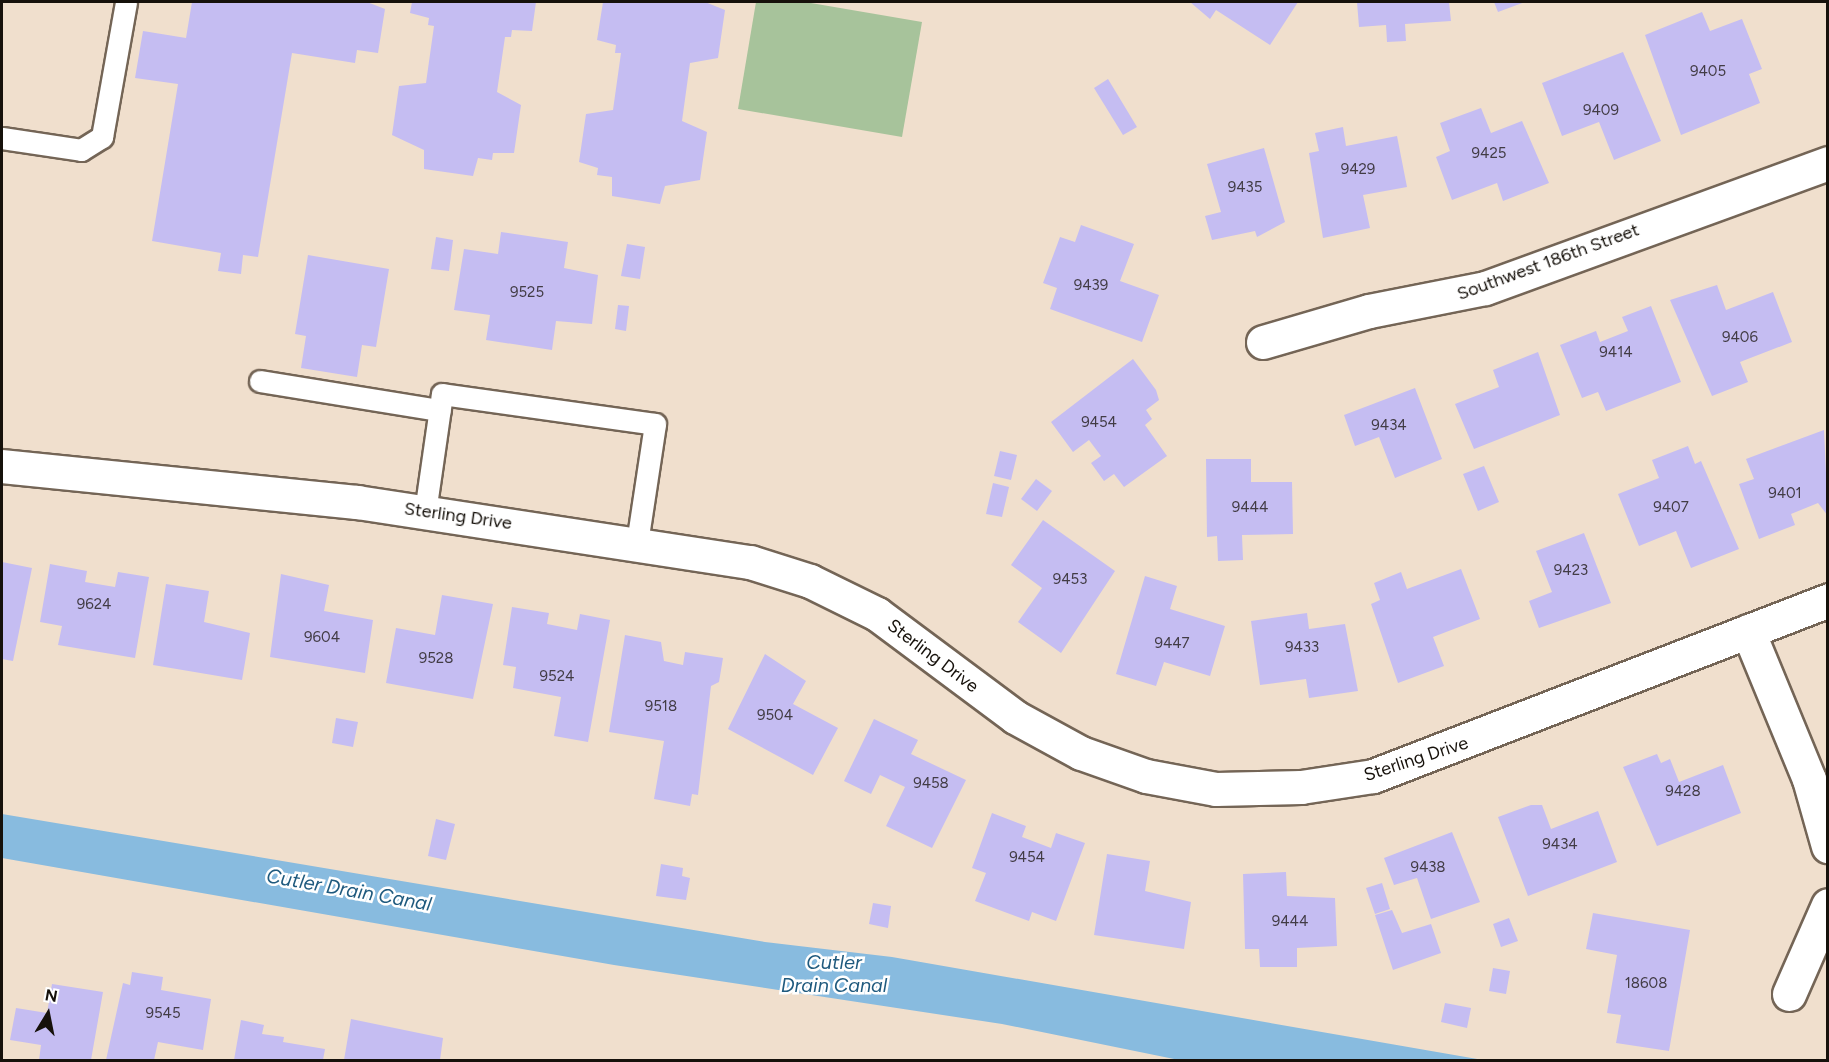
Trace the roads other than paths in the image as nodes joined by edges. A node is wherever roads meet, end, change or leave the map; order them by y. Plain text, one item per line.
1 (126, 2) edge
2 (2, 138) edge
3 (1827, 163) edge
4 (1263, 342) dead end
5 (260, 381) dead end
6 (440, 410) junction
7 (2, 466) edge
8 (425, 512) junction
9 (637, 543) junction
10 (1827, 600) edge
11 (1748, 631) junction
12 (1827, 846) edge
13 (1827, 905) edge
14 (1789, 994) dead end

1 - 2 lane
3 - 4 street, Southwest 186th Street
5 - 6 lane
6 - 8 lane
6 - 9 lane
7 - 8 street, Sterling Drive
8 - 9 street, Sterling Drive
9 - 11 street, Sterling Drive
10 - 11 street, Sterling Drive
11 - 12 street
13 - 14 street

